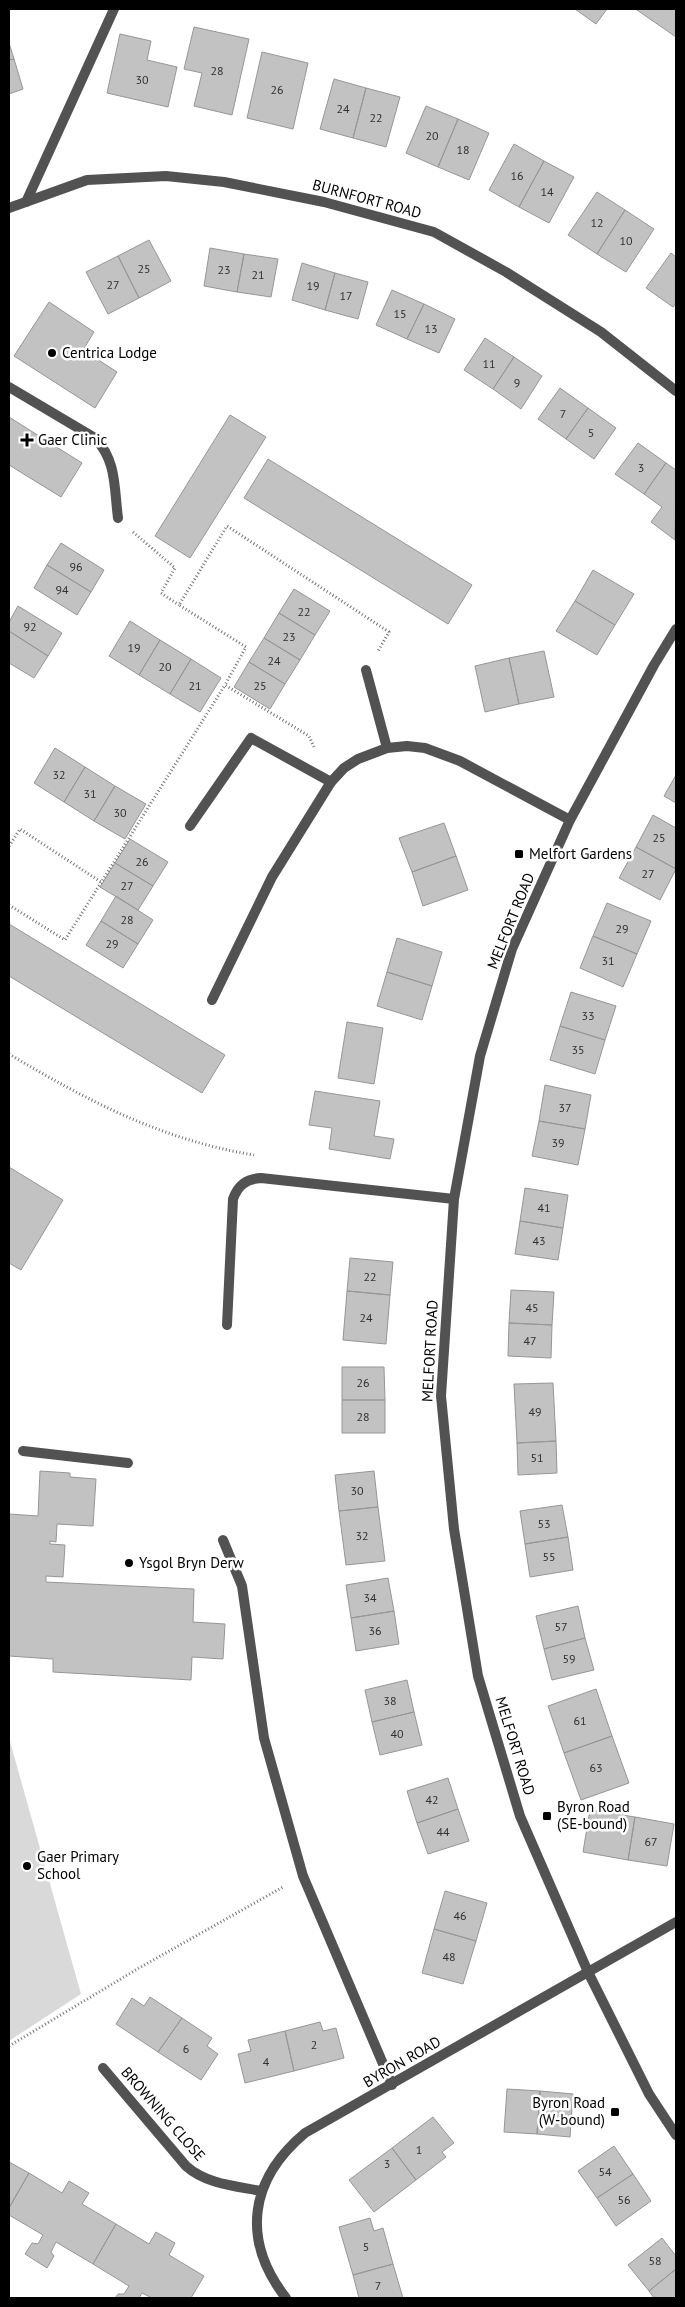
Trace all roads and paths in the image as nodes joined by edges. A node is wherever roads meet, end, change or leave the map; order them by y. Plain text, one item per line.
1 (114, 9) edge
2 (26, 202) junction
3 (9, 208) edge
4 (9, 387) edge
5 (676, 390) edge
6 (118, 518) joint
7 (179, 604) junction
8 (676, 629) edge
9 (366, 670) joint
10 (225, 684) junction
11 (387, 748) junction
12 (331, 782) junction
13 (570, 820) junction
14 (190, 826) dead end
15 (9, 846) edge
16 (101, 882) junction
17 (9, 904) edge
18 (212, 1000) dead end
19 (9, 1054) edge
20 (262, 1156) dead end
21 (454, 1199) junction
22 (227, 1325) dead end
23 (23, 1451) dead end
24 (128, 1463) dead end
25 (223, 1540) dead end
26 (303, 1876) junction
27 (676, 1922) edge
28 (588, 1972) junction
29 (9, 2046) edge
30 (103, 2068) dead end
31 (392, 2085) junction
32 (676, 2135) edge
33 (261, 2191) junction
34 (281, 2297) edge

1 - 2 street
2 - 3 street, BURNFORT ROAD
2 - 5 street, BURNFORT ROAD
4 - 6 street
6 - 7 path
7 - 9 path
7 - 10 path
8 - 13 street, MELFORT ROAD
9 - 11 street
10 - 12 path
10 - 16 path
11 - 12 street
11 - 13 street
12 - 14 street
12 - 18 street
13 - 21 street, MELFORT ROAD
15 - 16 path
16 - 17 path
19 - 20 path
21 - 22 street
21 - 28 street, MELFORT ROAD
23 - 24 street
25 - 26 street
26 - 29 path
26 - 31 street
27 - 28 street, BYRON ROAD
28 - 31 street, BYRON ROAD
28 - 32 street, MELFORT ROAD
30 - 33 street, BROWNING CLOSE
31 - 33 street, BYRON ROAD
33 - 34 street, BYRON ROAD

